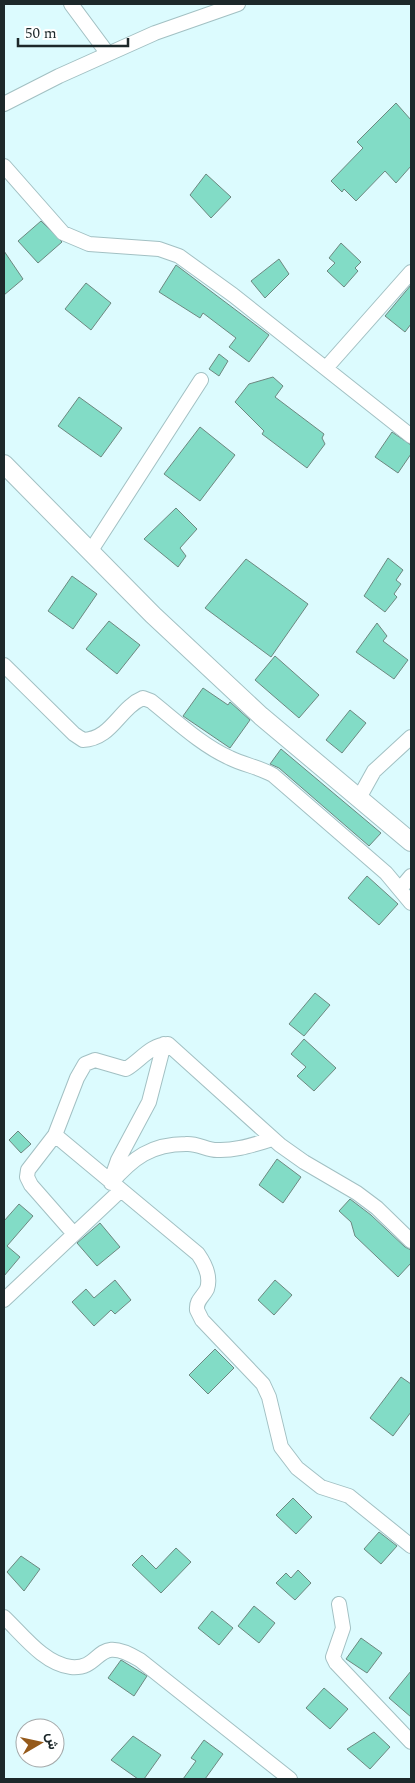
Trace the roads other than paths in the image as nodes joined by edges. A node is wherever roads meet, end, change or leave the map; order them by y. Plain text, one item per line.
1 (71, 4) edge
2 (238, 4) edge
3 (108, 54) junction
4 (4, 104) edge
5 (4, 166) edge
6 (411, 274) edge
7 (326, 368) junction
8 (200, 380) dead end
9 (411, 436) edge
10 (4, 464) edge
11 (90, 552) junction
12 (4, 665) edge
13 (411, 737) edge
14 (359, 798) junction
15 (411, 842) edge
16 (411, 876) edge
17 (400, 889) junction
18 (411, 903) edge
19 (164, 1044) junction
20 (55, 1135) junction
21 (274, 1139) junction
22 (115, 1187) junction
23 (74, 1234) junction
24 (411, 1241) edge
25 (4, 1300) edge
26 (411, 1546) edge
27 (339, 1604) dead end
28 (4, 1617) edge
29 (411, 1742) edge
30 (290, 1779) edge

1 - 3 street
2 - 3 street
3 - 4 street
5 - 7 street
6 - 7 street
7 - 9 street
8 - 11 street
10 - 11 street
11 - 14 street
12 - 17 street
13 - 14 street
14 - 15 street
16 - 17 street
17 - 18 street
19 - 20 street
19 - 21 street
19 - 22 street
20 - 22 street
20 - 23 street
21 - 22 street
21 - 24 street
22 - 23 street
22 - 26 street
23 - 25 street
27 - 29 street
28 - 30 street

